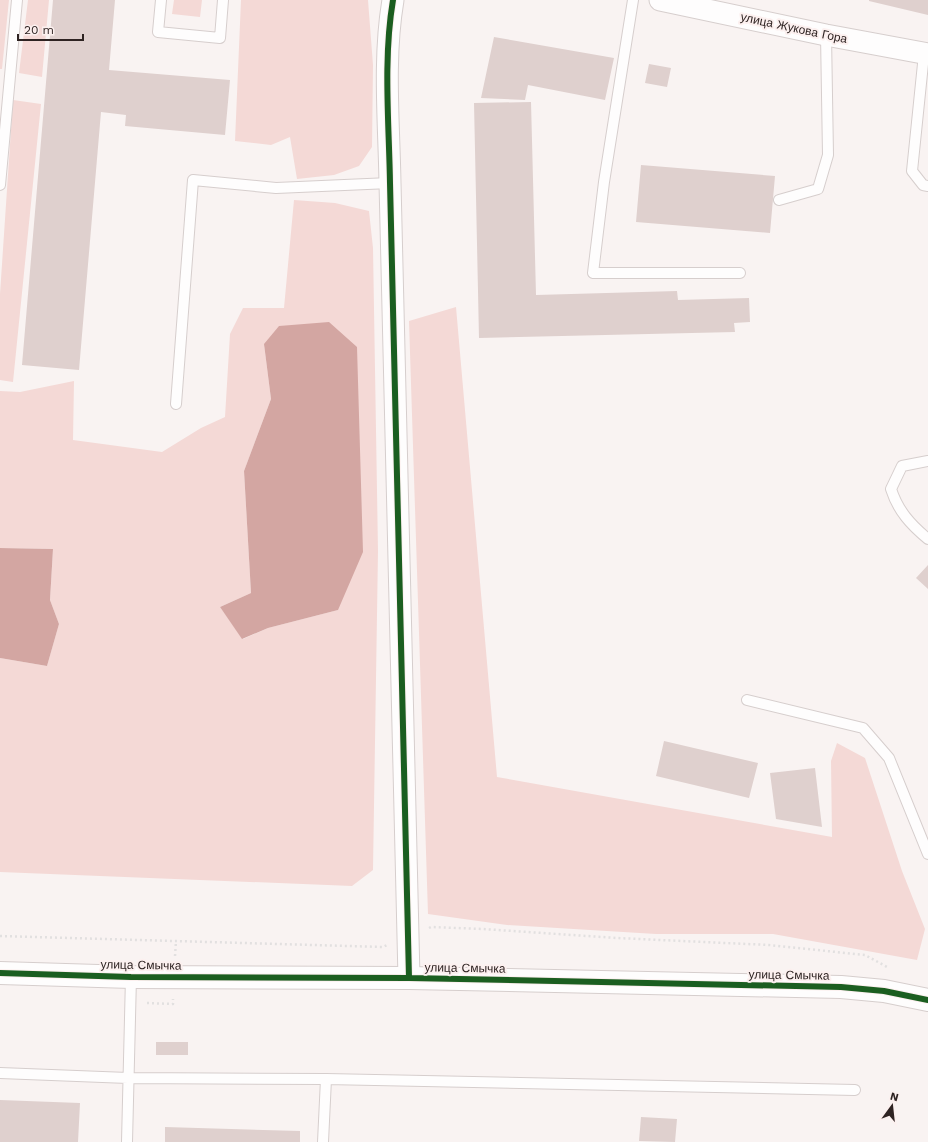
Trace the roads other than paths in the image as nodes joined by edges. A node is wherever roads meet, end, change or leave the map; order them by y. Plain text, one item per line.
1 (17, 0) edge
2 (161, 0) edge
3 (222, 0) edge
4 (393, 0) edge
5 (634, 0) edge
6 (660, 0) edge
7 (826, 36) junction
8 (926, 54) edge
9 (390, 183) junction
10 (0, 186) edge
11 (928, 186) edge
12 (779, 200) dead end
13 (740, 273) dead end
14 (176, 404) dead end
15 (928, 461) edge
16 (928, 539) edge
17 (747, 700) dead end
18 (928, 854) edge
19 (0, 973) edge
20 (130, 976) junction
21 (409, 978) junction
22 (928, 1000) edge
23 (0, 1073) edge
24 (128, 1078) junction
25 (326, 1079) junction
26 (855, 1090) dead end
27 (127, 1142) edge
28 (323, 1142) edge

1 - 10 lane
2 - 3 lane
4 - 9 street
5 - 13 lane
6 - 7 street, улица Жукова Гора
7 - 8 street, улица Жукова Гора
7 - 12 lane
8 - 11 lane
9 - 14 lane
9 - 21 street
15 - 16 lane
17 - 18 lane
19 - 20 street, улица Смычка
20 - 21 street, улица Смычка
20 - 24 lane
21 - 22 street, улица Смычка
23 - 24 lane
24 - 25 lane
24 - 27 lane
25 - 26 lane
25 - 28 lane

